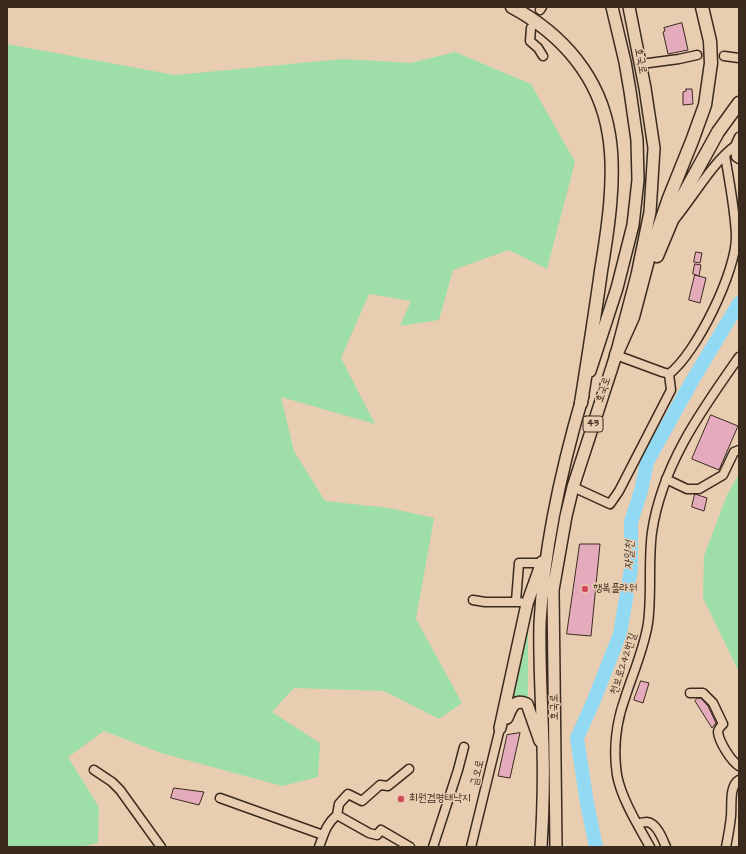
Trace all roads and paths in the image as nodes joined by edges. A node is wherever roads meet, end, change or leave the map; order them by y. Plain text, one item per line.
1 (512, 7) edge
2 (612, 7) edge
3 (629, 7) edge
4 (703, 12) edge
5 (531, 28) dead end
6 (543, 56) dead end
7 (697, 56) tunnel mouth
8 (724, 56) tunnel mouth
9 (739, 58) edge
10 (641, 64) junction
11 (739, 103) edge
12 (739, 137) edge
13 (735, 146) junction
14 (725, 155) junction
15 (739, 159) edge
16 (670, 226) junction
17 (633, 317) junction
18 (616, 356) junction
19 (739, 357) edge
20 (669, 374) junction
21 (581, 403) junction
22 (739, 450) edge
23 (666, 479) junction
24 (573, 487) junction
25 (551, 523) junction
26 (542, 563) junction
27 (473, 600) dead end
28 (522, 602) junction
29 (690, 693) dead end
30 (500, 728) junction
31 (464, 747) dead end
32 (543, 750) junction
33 (739, 766) edge
34 (409, 769) dead end
35 (94, 770) dead end
36 (739, 780) edge
37 (220, 798) dead end
38 (337, 815) junction
39 (638, 824) junction
40 (323, 835) junction
41 (161, 847) edge
42 (320, 847) edge
43 (410, 847) edge
44 (433, 847) edge
45 (471, 847) edge
46 (541, 847) edge
47 (556, 847) edge
48 (650, 847) edge
49 (666, 847) edge
50 (726, 847) edge

1 - 21 highway
2 - 21 main road, 호국로 / 43
3 - 10 main road, 호국로 / 43
4 - 17 highway
5 - 6 street
7 - 10 street
8 - 9 street
10 - 18 main road, 호국로 / 43
11 - 16 highway
12 - 13 street
13 - 14 street
13 - 15 street
14 - 16 street
14 - 20 street
16 - 17 highway
17 - 18 highway
18 - 20 street
18 - 24 main road, 호국로 / 43
19 - 23 street, 천보로242번길
20 - 24 street
21 - 25 main road, 호국로 / 43
22 - 23 street
23 - 39 street, 천보로242번길
24 - 47 main road, 호국로 / 43
25 - 26 main road
25 - 32 main road, 호국로 / 43
26 - 28 main road
26 - 28 street
27 - 28 street
28 - 30 main road
29 - 33 street
30 - 32 main road
30 - 45 street, 금오로
31 - 44 street
32 - 46 main road, 호국로 / 43
34 - 38 street
35 - 41 street
36 - 50 street
37 - 40 street
38 - 40 street
38 - 43 street
39 - 48 street, 천보로242번길
39 - 49 street
40 - 42 street

